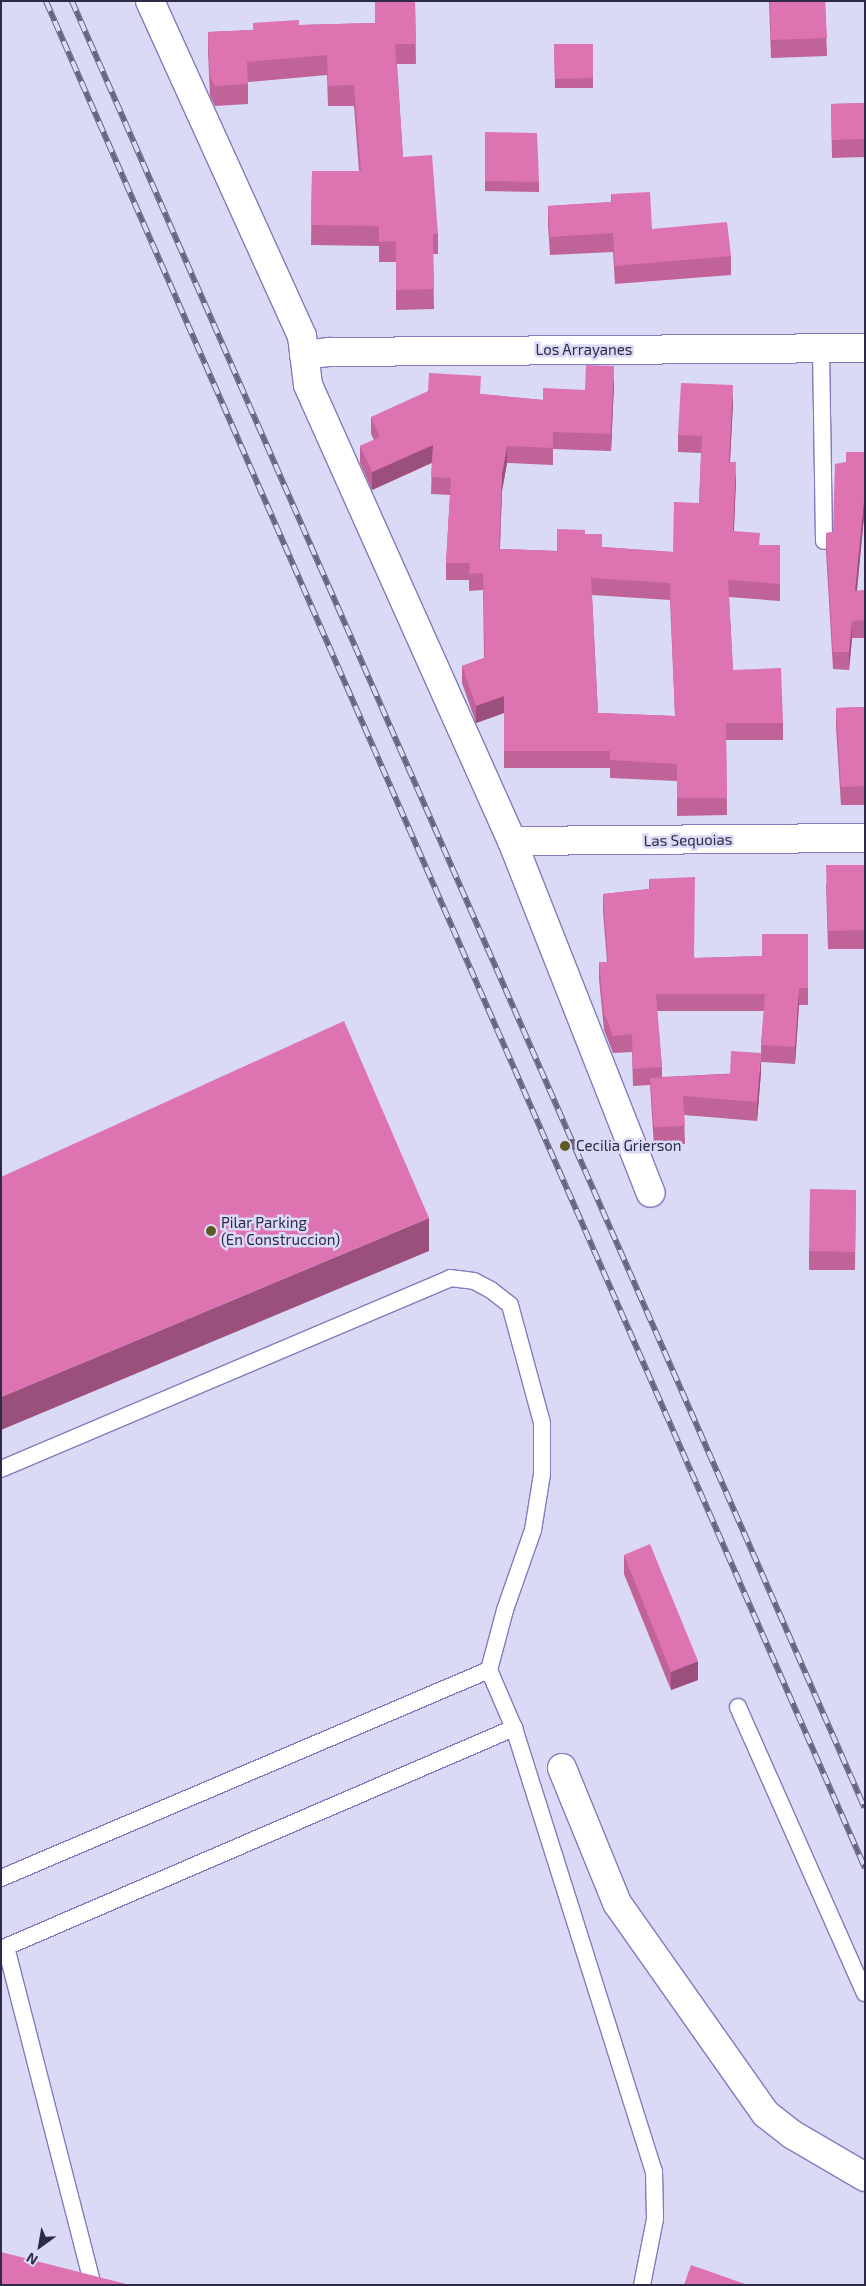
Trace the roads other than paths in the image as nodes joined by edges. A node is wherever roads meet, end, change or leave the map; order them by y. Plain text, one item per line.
1 (150, 1) edge
2 (865, 348) edge
3 (821, 349) junction
4 (304, 355) junction
5 (824, 541) edge
6 (865, 838) edge
7 (512, 842) junction
8 (651, 1193) dead end
9 (1, 1469) edge
10 (489, 1670) junction
11 (738, 1707) dead end
12 (514, 1728) junction
13 (562, 1768) dead end
14 (1, 1878) edge
15 (4, 1948) edge
16 (865, 1994) edge
17 (865, 2177) edge
18 (93, 2285) edge
19 (642, 2285) edge

1 - 4 street
2 - 3 street, Los Arrayanes
3 - 4 street, Los Arrayanes
3 - 5 lane
4 - 7 street
6 - 7 street, Las Sequoias
7 - 8 street
9 - 10 lane
10 - 12 lane
10 - 14 lane
11 - 16 lane
12 - 15 lane
12 - 19 lane
13 - 17 street
15 - 18 lane

